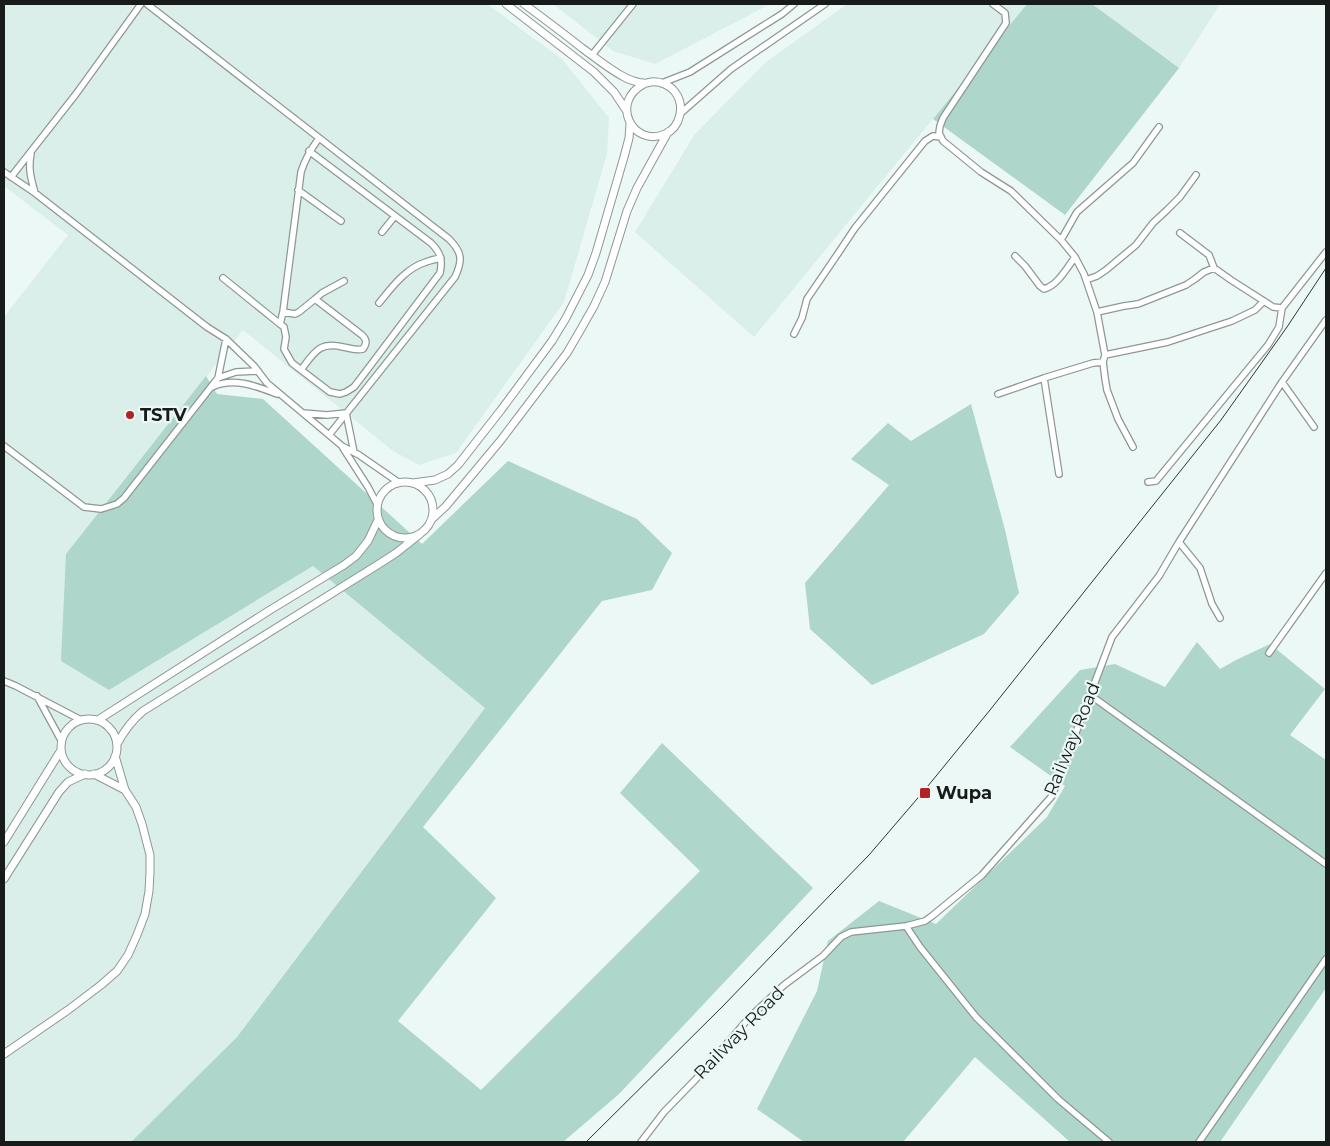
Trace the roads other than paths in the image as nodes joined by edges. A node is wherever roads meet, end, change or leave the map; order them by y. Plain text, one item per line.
1 (141, 4) edge
2 (146, 4) edge
3 (506, 4) edge
4 (524, 4) edge
5 (633, 4) edge
6 (794, 4) edge
7 (825, 4) edge
8 (993, 4) edge
9 (592, 55) junction
10 (662, 83) junction
11 (644, 84) junction
12 (626, 110) junction
13 (681, 113) junction
14 (630, 124) junction
15 (1159, 127) dead end
16 (668, 132) junction
17 (941, 137) junction
18 (319, 138) junction
19 (310, 151) junction
20 (31, 152) junction
21 (4, 172) edge
22 (1196, 175) dead end
23 (11, 177) junction
24 (298, 190) junction
25 (35, 193) junction
26 (395, 216) junction
27 (341, 221) dead end
28 (382, 232) dead end
29 (1180, 233) dead end
30 (1061, 240) junction
31 (1326, 252) edge
32 (1015, 256) dead end
33 (1075, 257) junction
34 (441, 258) junction
35 (1214, 268) junction
36 (223, 278) dead end
37 (1086, 280) junction
38 (344, 281) dead end
39 (315, 299) junction
40 (1264, 300) junction
41 (379, 303) dead end
42 (1282, 308) junction
43 (283, 312) junction
44 (1097, 312) junction
45 (1326, 320) edge
46 (280, 324) junction
47 (794, 334) dead end
48 (226, 339) junction
49 (1105, 355) junction
50 (1103, 362) junction
51 (258, 370) junction
52 (301, 370) junction
53 (218, 378) junction
54 (1044, 378) junction
55 (1282, 382) junction
56 (210, 388) junction
57 (998, 394) dead end
58 (281, 396) junction
59 (302, 413) junction
60 (346, 413) junction
61 (1314, 427) dead end
62 (329, 435) junction
63 (4, 446) edge
64 (342, 446) junction
65 (1133, 447) dead end
66 (354, 452) junction
67 (1059, 474) dead end
68 (398, 482) junction
69 (1148, 482) dead end
70 (413, 483) junction
71 (377, 504) junction
72 (378, 520) junction
73 (431, 520) junction
74 (420, 534) junction
75 (1179, 542) junction
76 (1326, 573) edge
77 (1220, 618) dead end
78 (1269, 653) dead end
79 (4, 681) edge
80 (1090, 695) junction
81 (37, 696) junction
82 (81, 720) junction
83 (98, 720) junction
84 (118, 744) junction
85 (62, 746) junction
86 (116, 756) junction
87 (85, 774) junction
88 (94, 774) junction
89 (125, 790) junction
90 (4, 842) edge
91 (1326, 864) edge
92 (4, 879) edge
93 (906, 926) junction
94 (1326, 959) edge
95 (4, 1054) edge
96 (640, 1142) edge
97 (1109, 1142) edge
98 (1199, 1142) edge

1 - 20 street
2 - 18 street
3 - 12 street
4 - 9 street
5 - 9 street
6 - 10 street
7 - 13 street
8 - 17 street
9 - 11 street
10 - 11 street
10 - 13 street
11 - 12 street
12 - 14 street
13 - 16 street
14 - 16 street
14 - 70 street
15 - 30 street
16 - 73 street
17 - 30 street
17 - 47 street
18 - 19 street
18 - 60 street
19 - 24 street
19 - 26 street
20 - 23 street
20 - 25 street
21 - 23 street
22 - 37 street
23 - 25 street
24 - 27 street
24 - 43 street
25 - 48 street
26 - 28 street
26 - 34 street
29 - 35 street
30 - 33 street
31 - 42 street
32 - 33 street
33 - 37 street
34 - 41 street
34 - 52 street
35 - 40 street
35 - 44 street
36 - 46 street
37 - 44 street
38 - 39 street
39 - 43 street
39 - 52 street
40 - 42 street
40 - 49 street
42 - 69 street
43 - 46 street
44 - 49 street
45 - 55 street, Railway Road
46 - 52 street
48 - 51 street
48 - 53 street
49 - 50 street
50 - 54 street
50 - 65 street
51 - 53 street
51 - 58 street
53 - 56 street
54 - 57 street
54 - 67 street
55 - 61 street
55 - 75 street, Railway Road
56 - 58 street
56 - 63 street
58 - 59 street
59 - 60 street
59 - 62 street
60 - 62 street
60 - 66 street
62 - 64 street
64 - 66 street
64 - 71 street
66 - 68 street
68 - 70 street
68 - 71 street
70 - 73 street
71 - 72 street
72 - 74 street
72 - 83 street
73 - 74 street
74 - 84 street
75 - 77 street
75 - 80 street, Railway Road
76 - 78 street
79 - 81 street
80 - 91 street
80 - 93 street, Railway Road
81 - 82 street
81 - 85 street
82 - 83 street
82 - 85 street
83 - 84 street
84 - 86 street
85 - 87 street
85 - 90 street
86 - 88 street
86 - 89 street
87 - 88 street
87 - 92 street
88 - 89 street
89 - 95 street
93 - 96 street, Railway Road
93 - 97 street
94 - 98 street

